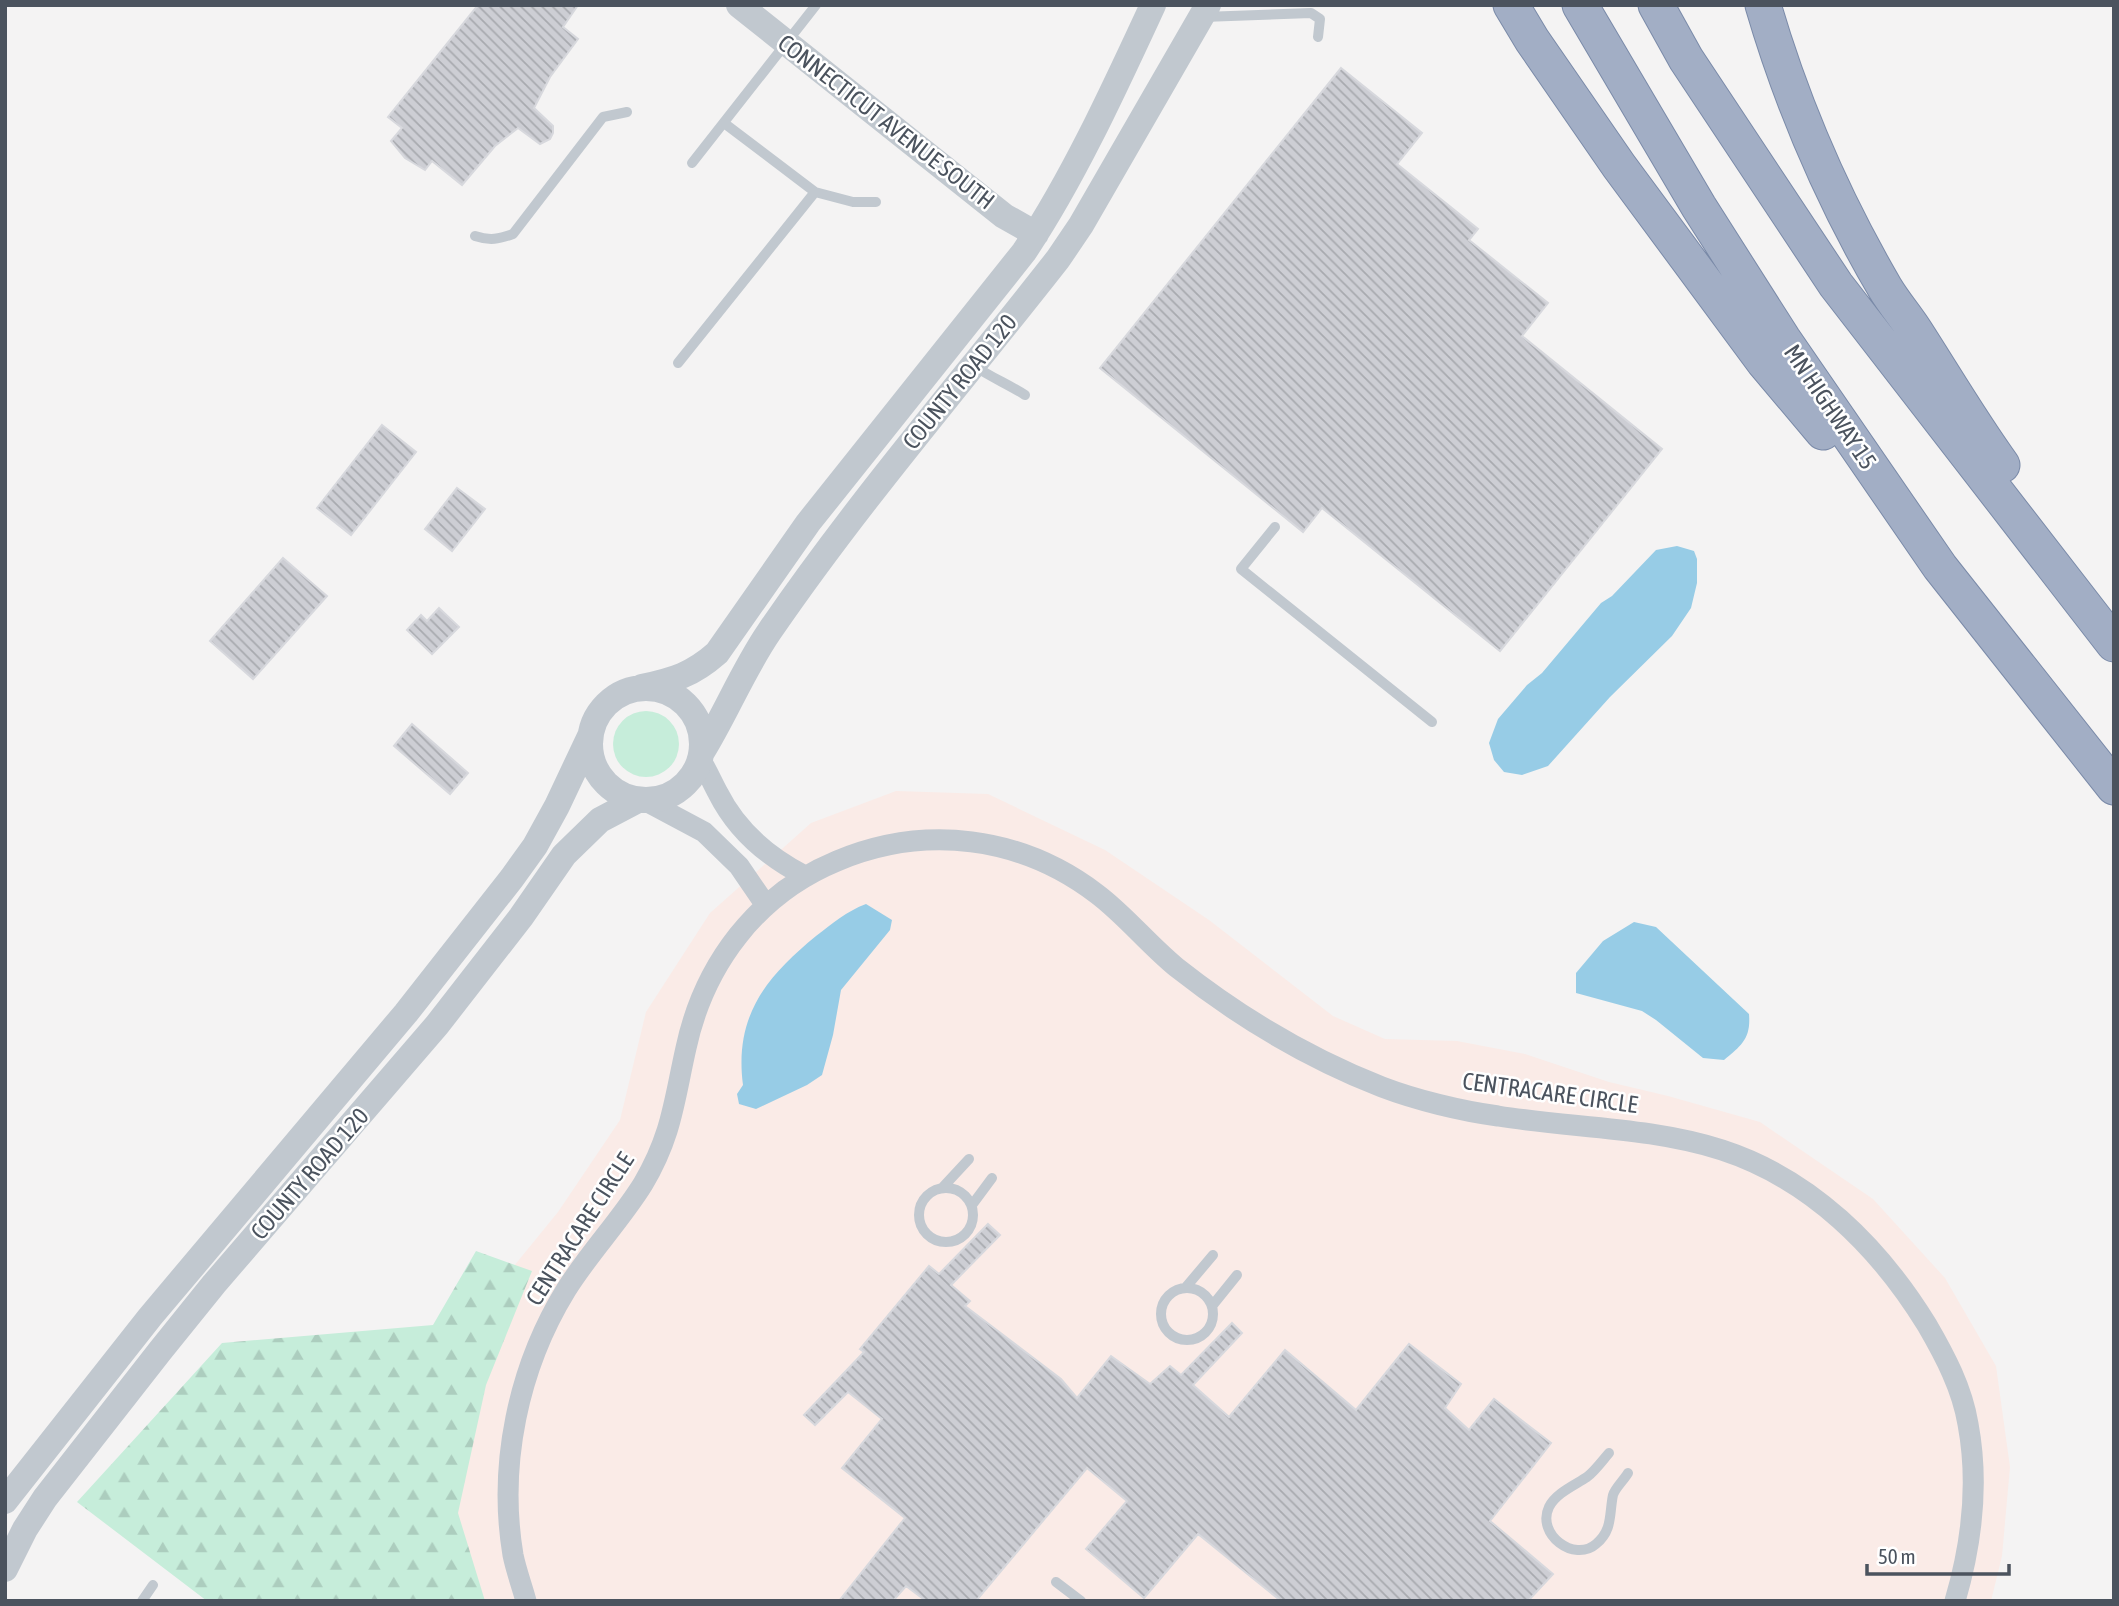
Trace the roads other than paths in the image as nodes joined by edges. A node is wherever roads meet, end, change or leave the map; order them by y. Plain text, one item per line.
1 (739, 5) edge
2 (816, 5) edge
3 (1153, 5) edge
4 (1511, 5) edge
5 (1580, 5) edge
6 (1656, 5) edge
7 (1763, 5) edge
8 (1205, 11) edge
9 (1318, 37) dead end
10 (786, 43) junction
11 (627, 112) dead end
12 (724, 123) junction
13 (692, 163) dead end
14 (814, 192) junction
15 (876, 202) dead end
16 (1036, 234) junction
17 (475, 236) dead end
18 (678, 363) dead end
19 (973, 365) junction
20 (1025, 396) dead end
21 (1275, 527) dead end
22 (1950, 580) junction
23 (2114, 626) edge
24 (2114, 644) edge
25 (642, 687) junction
26 (1432, 722) dead end
27 (591, 734) junction
28 (701, 755) junction
29 (2114, 786) edge
30 (641, 800) junction
31 (805, 876) junction
32 (765, 904) junction
33 (970, 1159) dead end
34 (992, 1178) dead end
35 (943, 1187) junction
36 (972, 1205) junction
37 (1213, 1255) dead end
38 (1237, 1275) dead end
39 (1186, 1287) junction
40 (1212, 1306) junction
41 (1609, 1453) dead end
42 (1628, 1473) dead end
43 (5, 1501) edge
44 (5, 1569) edge
45 (1056, 1582) dead end
46 (153, 1585) dead end
47 (142, 1601) edge
48 (526, 1601) edge
49 (1081, 1601) edge
50 (1955, 1601) edge

1 - 10 street, CONNECTICUT AVENUE SOUTH
2 - 10 lane
3 - 16 street, COUNTY ROAD 120
4 - 22 highway
5 - 22 highway, MN HIGHWAY 15
6 - 24 highway
7 - 23 highway
8 - 9 lane
8 - 19 street, COUNTY ROAD 120
10 - 12 lane
10 - 16 street, CONNECTICUT AVENUE SOUTH
11 - 17 lane
12 - 13 lane
12 - 14 lane
14 - 15 lane
14 - 18 lane
16 - 25 street, COUNTY ROAD 120
19 - 20 lane
19 - 28 street, COUNTY ROAD 120
21 - 26 lane
22 - 29 highway, MN HIGHWAY 15
25 - 27 street
25 - 28 street
27 - 30 street
27 - 43 street, COUNTY ROAD 120
28 - 30 street
28 - 31 street
30 - 32 street
30 - 44 street, COUNTY ROAD 120
31 - 32 street, CENTRACARE CIRCLE
31 - 50 street, CENTRACARE CIRCLE
32 - 48 street, CENTRACARE CIRCLE
33 - 35 lane
34 - 36 lane
35 - 36 lane
35 - 36 lane
37 - 39 lane
38 - 40 lane
39 - 40 lane
39 - 40 lane
41 - 42 lane
45 - 49 lane
46 - 47 lane

